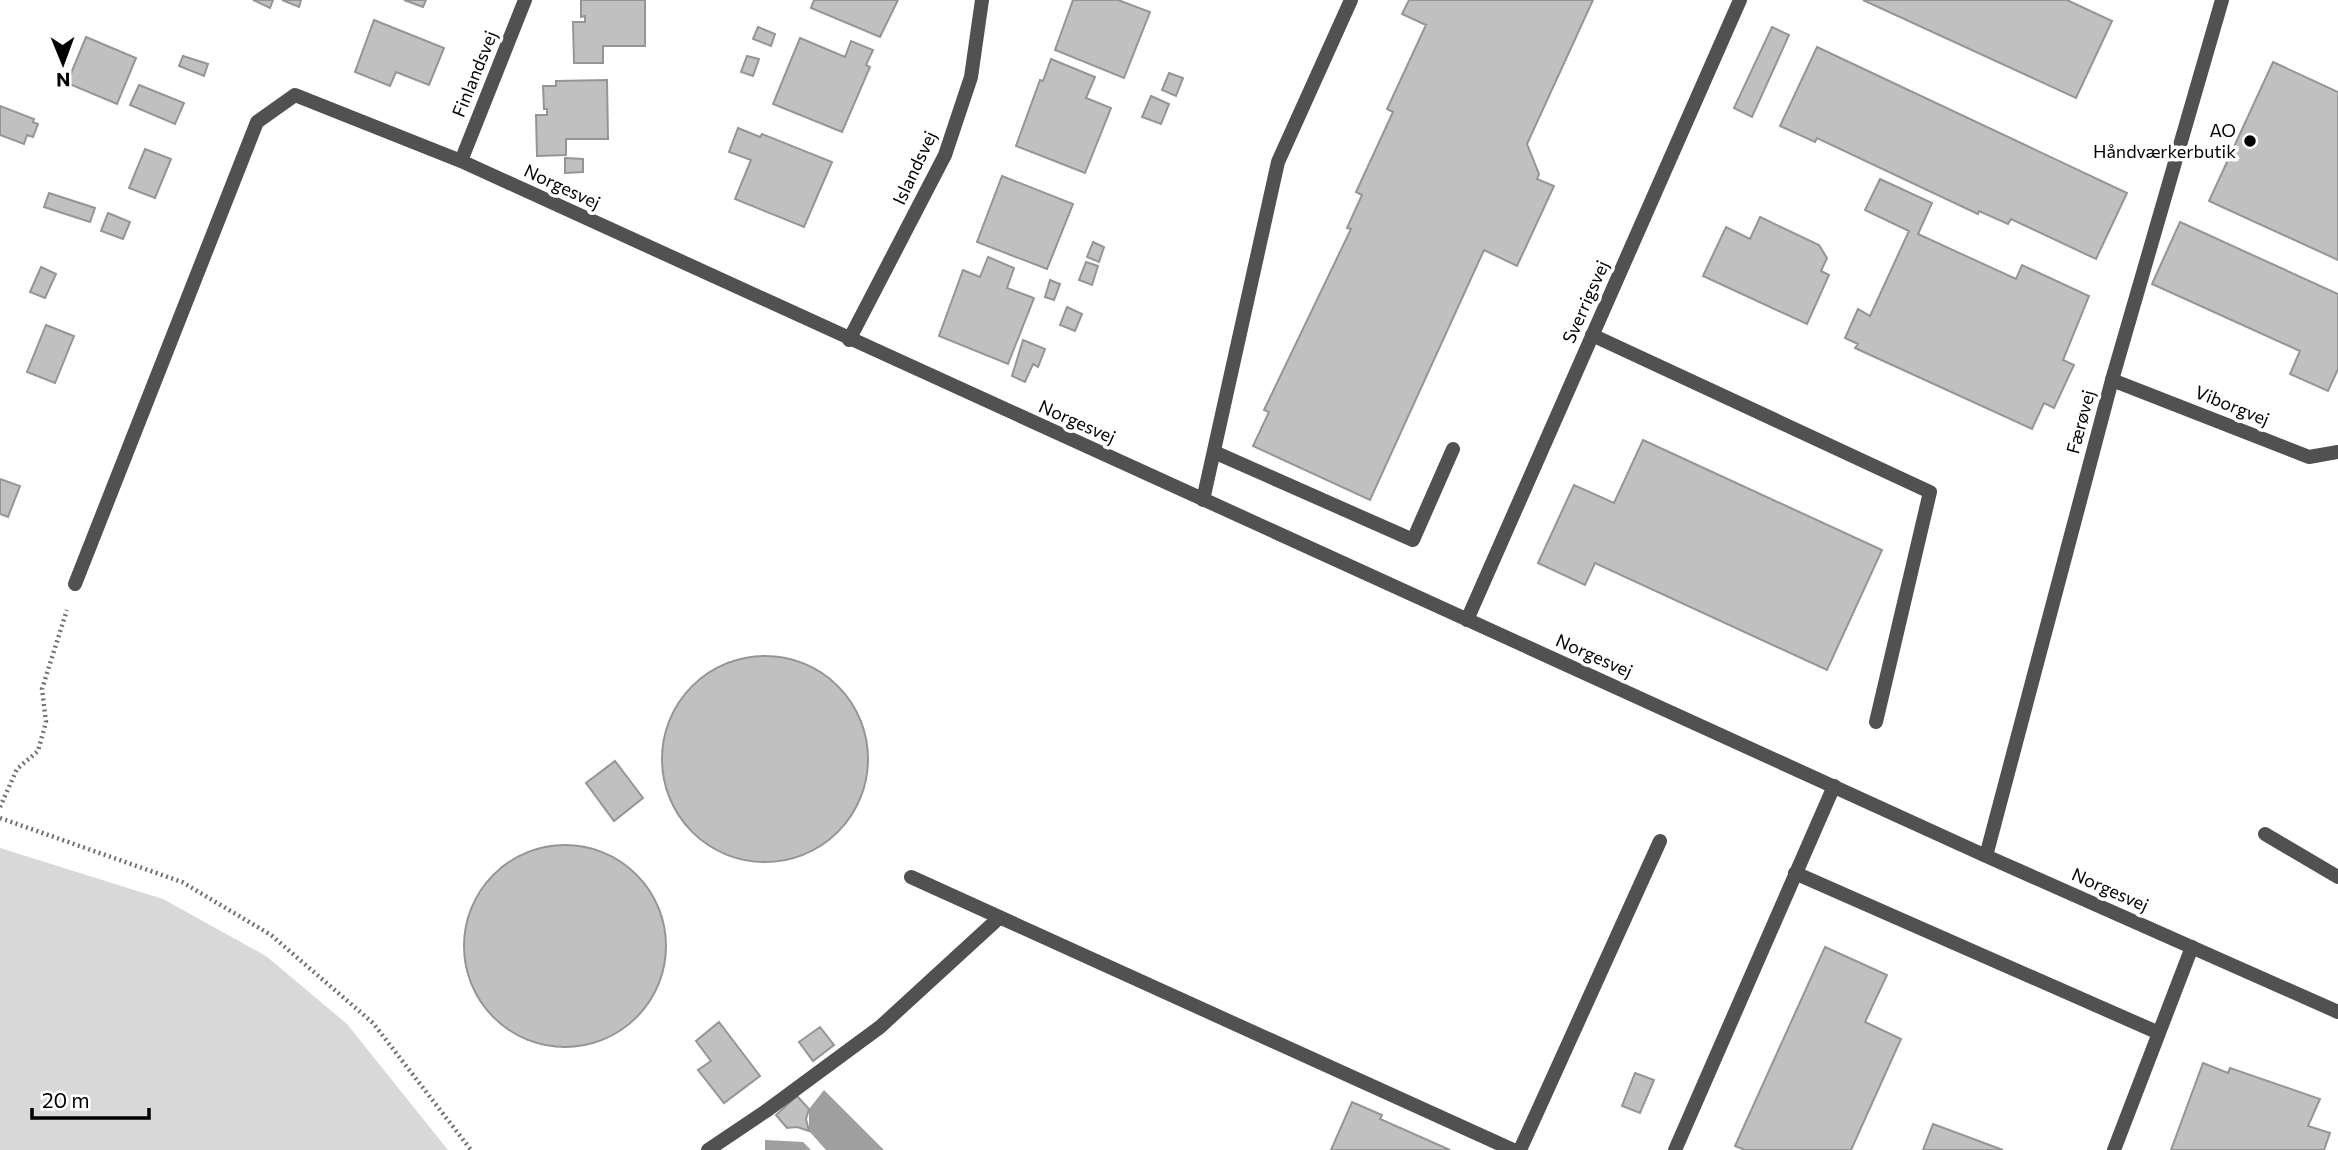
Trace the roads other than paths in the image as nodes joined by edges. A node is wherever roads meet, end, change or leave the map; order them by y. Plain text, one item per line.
1 (525, 0) edge
2 (982, 0) edge
3 (1351, 0) edge
4 (1740, 0) edge
5 (2222, 0) edge
6 (461, 162) junction
7 (1592, 335) junction
8 (849, 340) junction
9 (2112, 380) junction
10 (1453, 449) dead end
11 (1214, 452) junction
12 (2338, 452) edge
13 (1203, 500) junction
14 (75, 584) road end
15 (1466, 620) junction
16 (1876, 722) dead end
17 (1834, 786) junction
18 (2266, 834) dead end
19 (1660, 841) dead end
20 (1986, 856) junction
21 (1795, 873) junction
22 (911, 877) dead end
23 (2338, 877) edge
24 (1000, 917) junction
25 (2192, 947) junction
26 (2338, 1012) edge
27 (2159, 1033) junction
28 (708, 1150) edge
29 (1513, 1150) edge
30 (1520, 1150) edge
31 (1675, 1150) edge
32 (2114, 1150) edge

1 - 6 street, Finlandsvej
2 - 8 street, Islandsvej
3 - 11 street
4 - 7 street, Sverrigsvej
5 - 9 street, Færøvej
6 - 8 street, Norgesvej
6 - 14 street, Norgesvej
7 - 15 street, Sverrigsvej
7 - 16 street
8 - 13 street, Norgesvej
9 - 12 street, Viborgvej
9 - 20 street, Færøvej
10 - 11 street
11 - 13 street
13 - 15 street, Norgesvej
15 - 17 street, Norgesvej
17 - 20 street, Norgesvej
17 - 21 street
18 - 23 street
19 - 30 street
20 - 25 street, Norgesvej
21 - 27 street
21 - 31 street
22 - 24 street
24 - 28 street
24 - 29 street
25 - 26 street, Norgesvej
25 - 27 street
27 - 32 street

